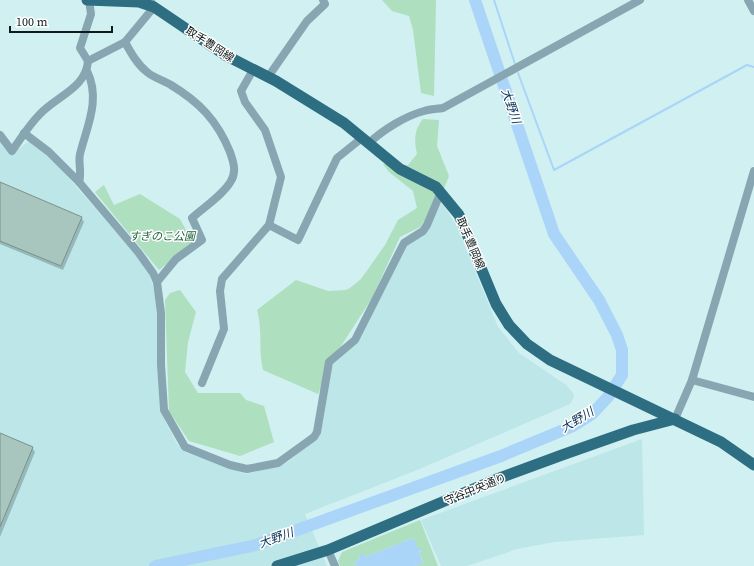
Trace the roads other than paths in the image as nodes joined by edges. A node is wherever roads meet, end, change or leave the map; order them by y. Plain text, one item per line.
1 (88, 0) edge
2 (323, 0) edge
3 (640, 0) edge
4 (748, 0) edge
5 (152, 4) edge
6 (754, 11) edge
7 (125, 42) junction
8 (88, 61) junction
9 (253, 70) junction
10 (87, 71) junction
11 (268, 77) junction
12 (24, 133) junction
13 (0, 135) edge
14 (365, 141) junction
15 (754, 171) edge
16 (79, 182) junction
17 (442, 192) junction
18 (269, 225) junction
19 (157, 282) junction
20 (692, 380) junction
21 (202, 383) dead end
22 (754, 397) edge
23 (675, 419) junction
24 (754, 464) edge
25 (328, 550) junction
26 (277, 566) edge
27 (335, 566) edge

1 - 5 main road, 取手豊岡線
1 - 8 street
2 - 11 street
3 - 14 street
4 - 6 street
5 - 7 street
5 - 9 main road, 取手豊岡線
7 - 8 street
7 - 19 street
8 - 10 street
9 - 11 main road, 取手豊岡線
9 - 18 street
10 - 12 street
10 - 16 street
11 - 14 main road, 取手豊岡線
12 - 13 street
12 - 16 street
14 - 17 main road, 取手豊岡線
14 - 18 street
15 - 20 street
16 - 19 street
17 - 19 street
17 - 23 main road, 取手豊岡線
18 - 21 street
20 - 22 street
20 - 23 street
23 - 24 main road, 取手豊岡線
23 - 25 main road, 守谷中央通り
25 - 26 main road, 守谷中央通り
25 - 27 street

